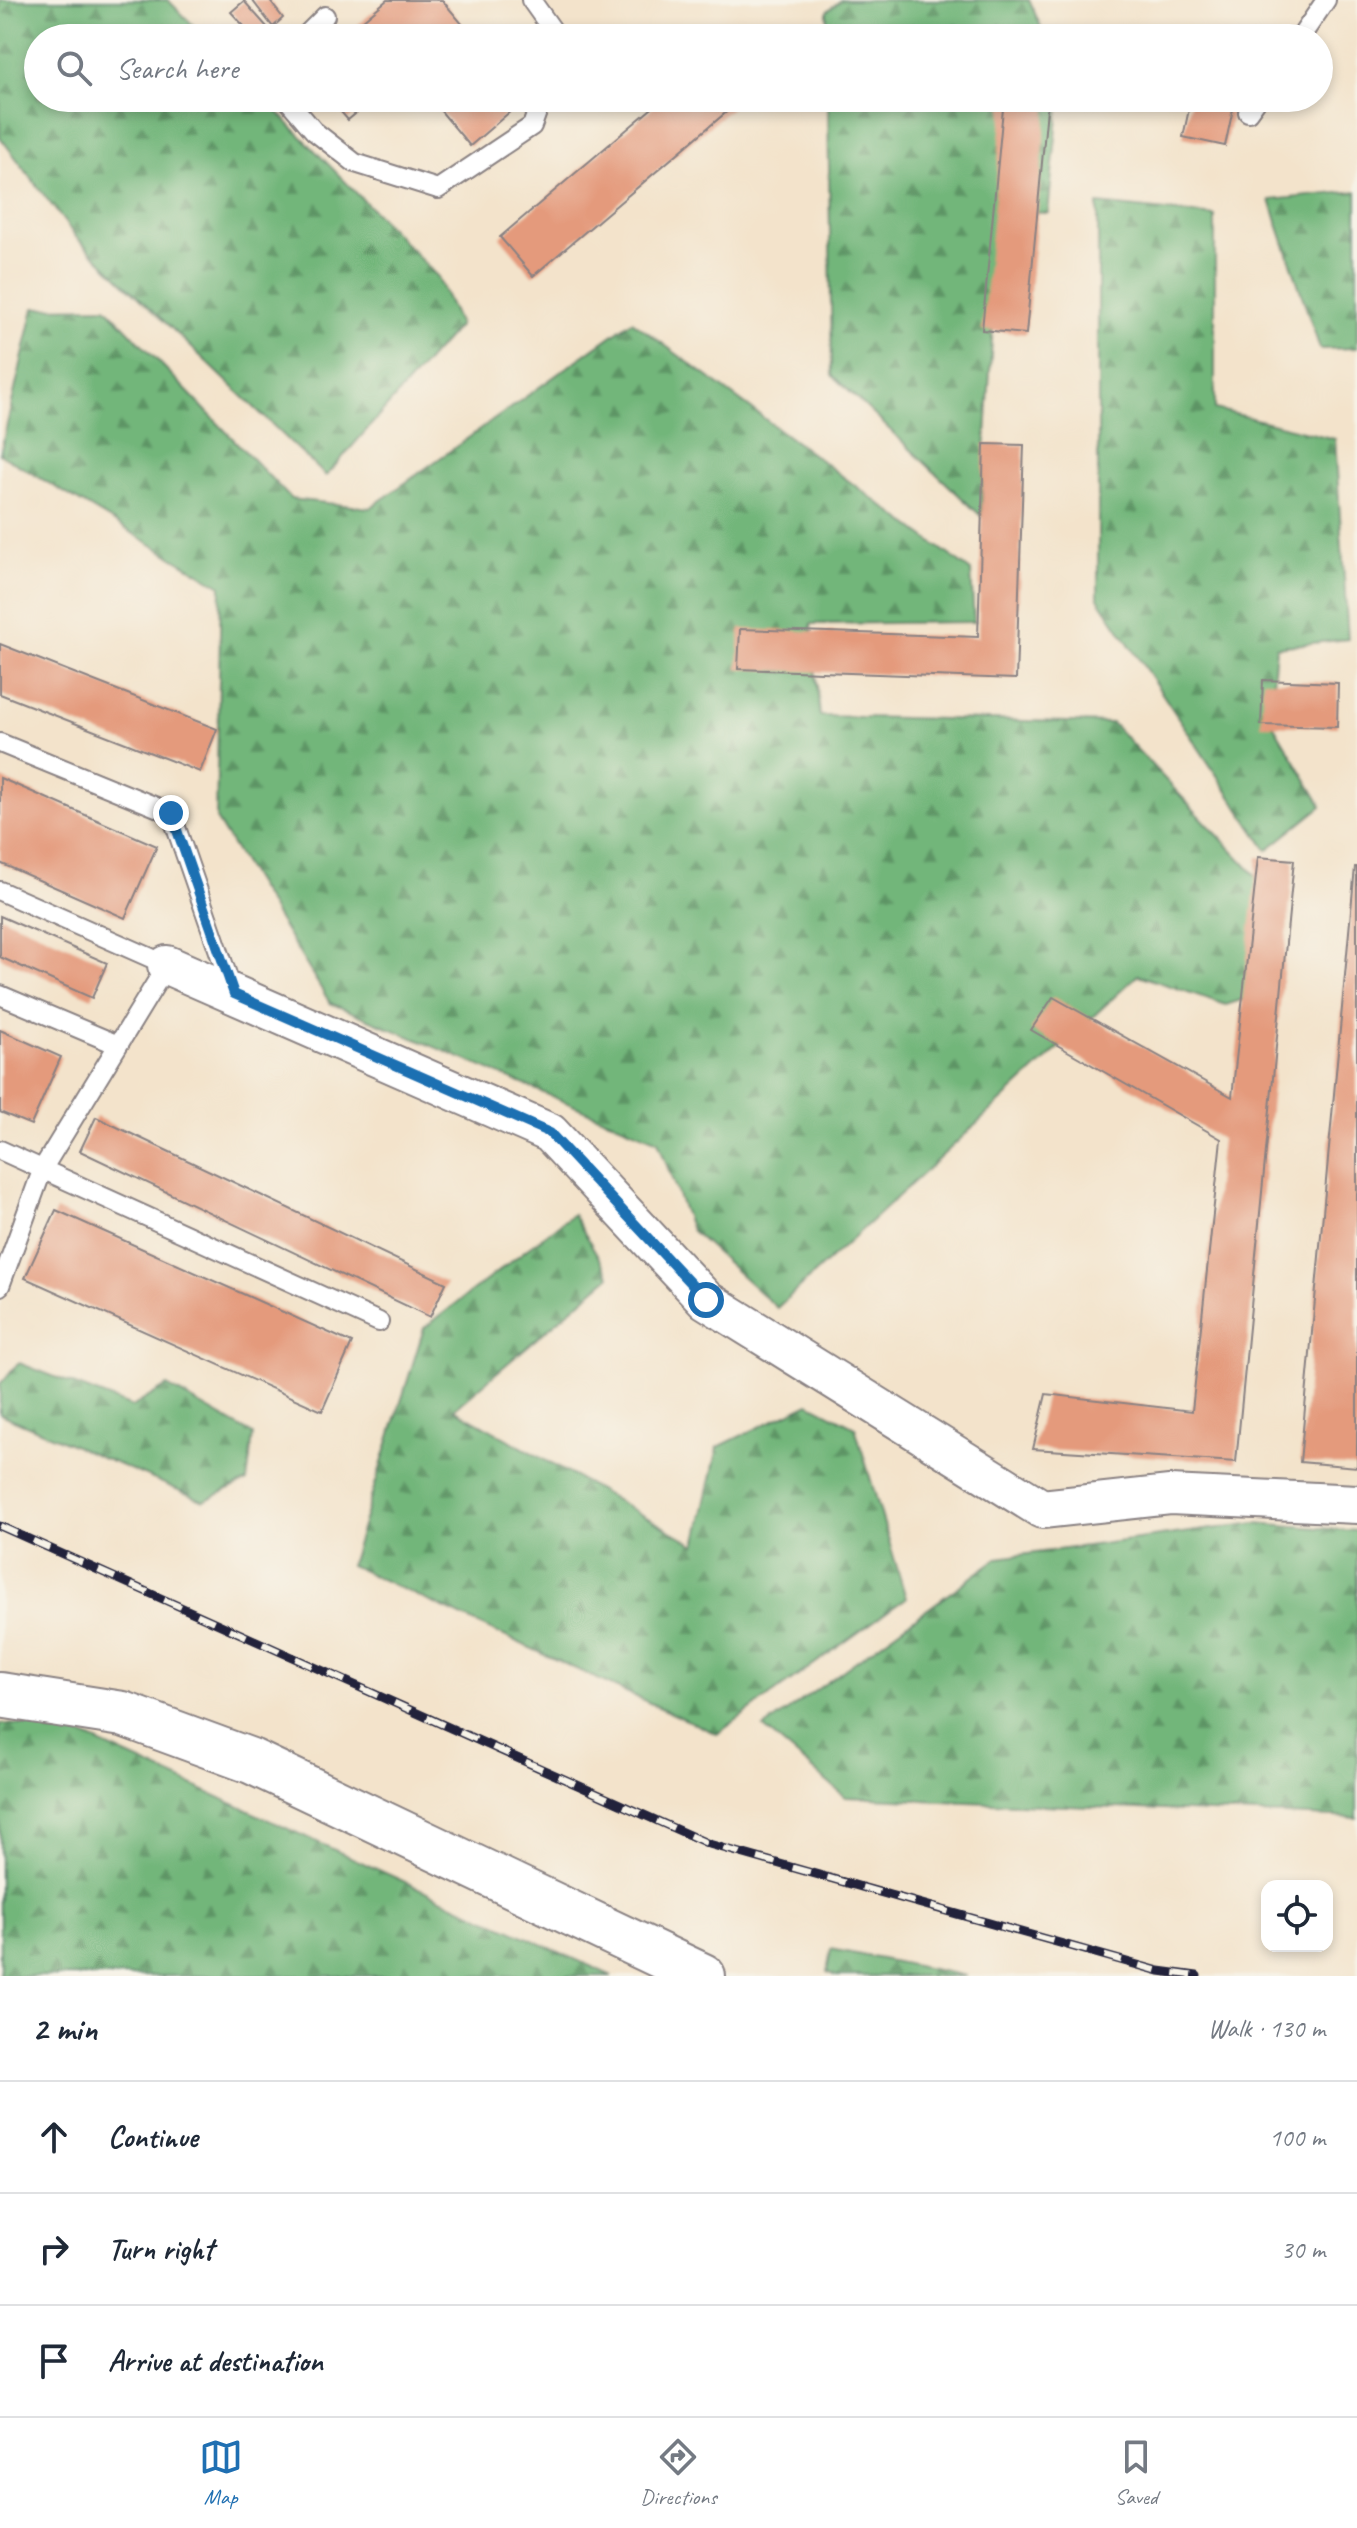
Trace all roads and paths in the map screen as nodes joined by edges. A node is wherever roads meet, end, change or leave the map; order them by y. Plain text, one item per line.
1 (531, 0) edge
2 (1326, 0) edge
3 (325, 16) dead end
4 (317, 24) edge
5 (548, 24) edge
6 (1310, 24) edge
7 (298, 112) edge
8 (537, 112) edge
9 (0, 743) edge
10 (0, 891) edge
11 (167, 965) junction
12 (234, 994) junction
13 (0, 995) edge
14 (118, 1045) junction
15 (0, 1150) edge
16 (43, 1168) junction
17 (0, 1286) edge
18 (379, 1322) dead end
19 (1357, 1504) edge
20 (0, 1695) edge
21 (703, 1976) edge

1 - 5 lane
2 - 6 lane
3 - 4 lane
7 - 8 lane
9 - 12 lane
10 - 11 lane
11 - 12 street
11 - 14 lane
12 - 19 street
13 - 14 lane
14 - 16 lane
15 - 16 lane
16 - 17 lane
16 - 18 lane
20 - 21 main road

